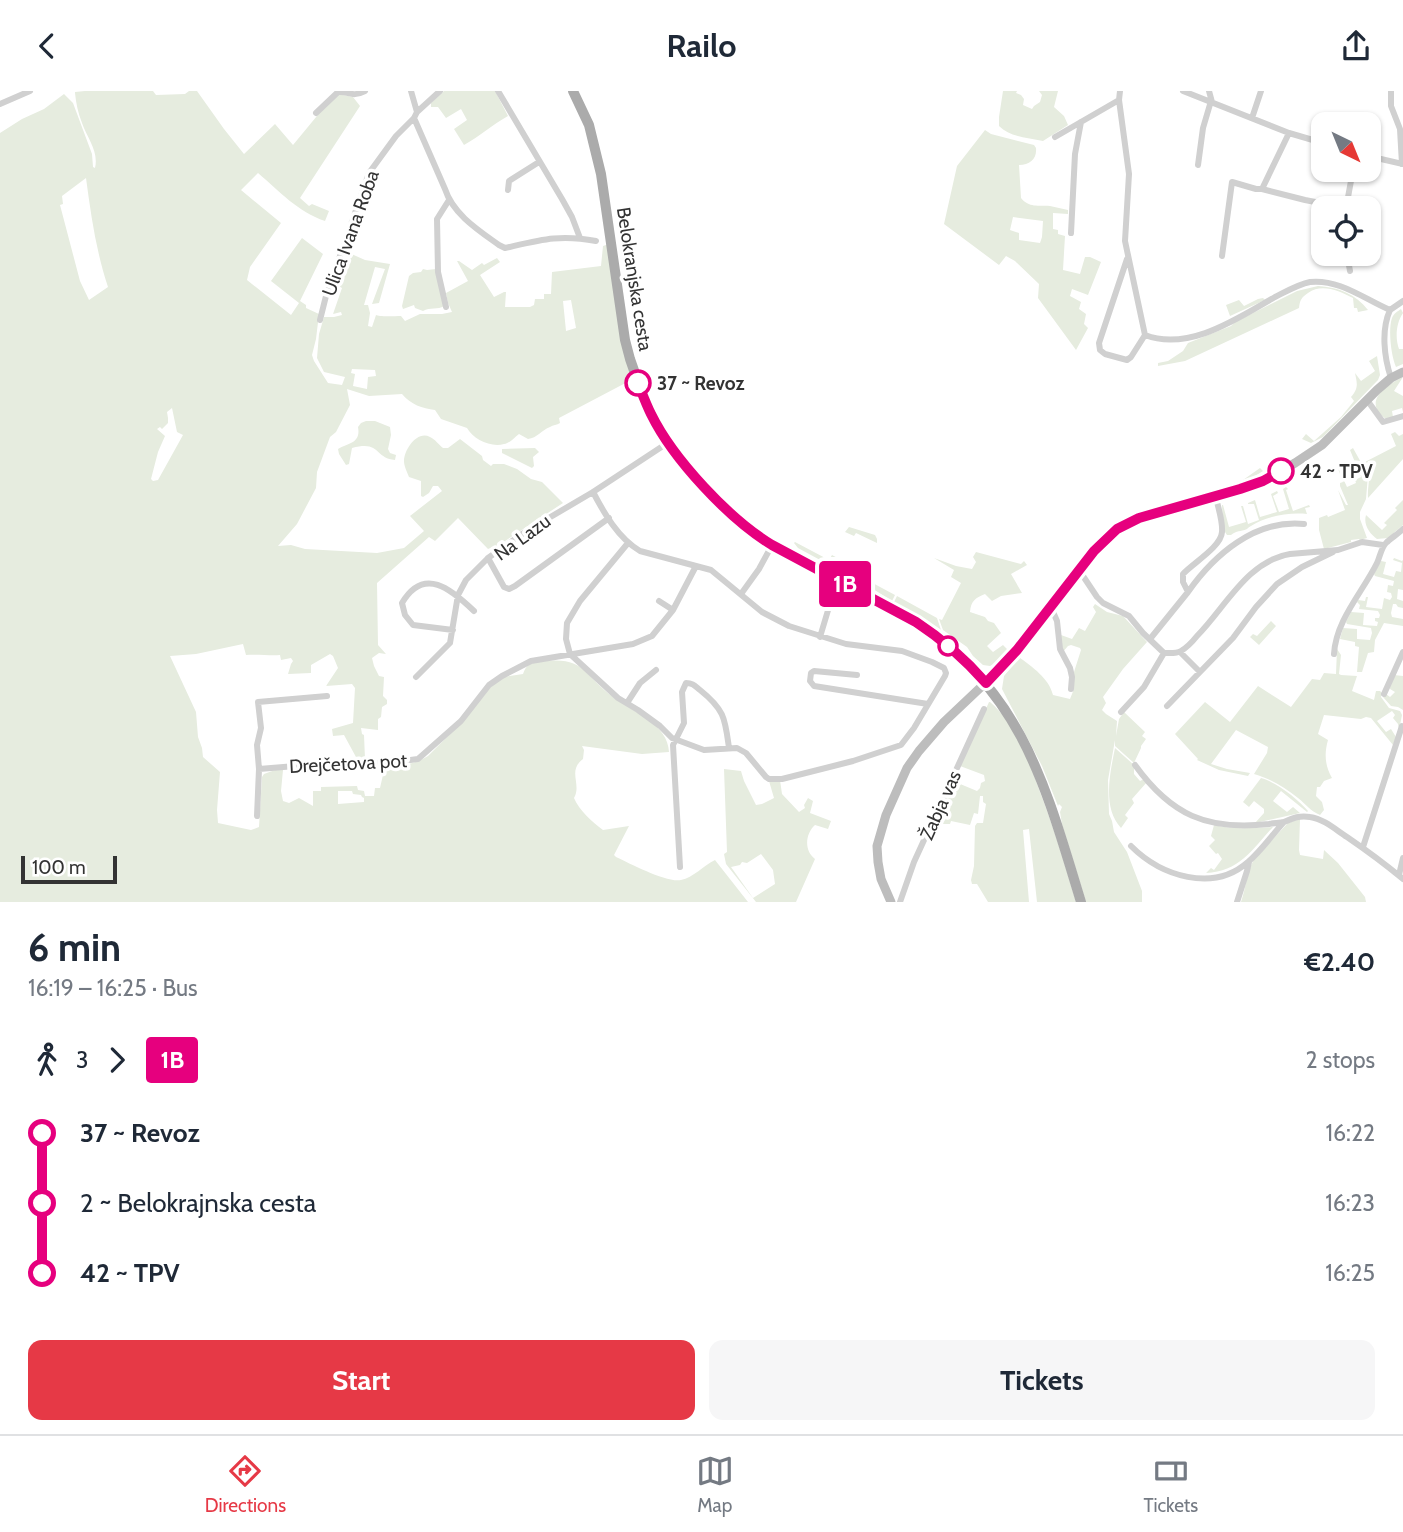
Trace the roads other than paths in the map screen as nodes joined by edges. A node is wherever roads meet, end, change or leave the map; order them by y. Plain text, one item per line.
1 (30, 91) edge
2 (365, 91) edge
3 (411, 91) edge
4 (440, 91) edge
5 (498, 91) edge
6 (573, 91) edge
7 (1120, 91) edge
8 (1183, 91) edge
9 (1209, 91) edge
10 (1261, 91) edge
11 (1391, 91) edge
12 (22, 93) edge
13 (1119, 100) junction
14 (1211, 101) junction
15 (0, 104) edge
16 (316, 113) dead end
17 (416, 115) junction
18 (1252, 118) junction
19 (1081, 123) junction
20 (1289, 133) junction
21 (1055, 137) dead end
22 (1311, 139) edge
23 (1381, 159) edge
24 (539, 163) junction
25 (1403, 164) edge
26 (1198, 165) dead end
27 (1262, 189) junction
28 (508, 190) dead end
29 (449, 200) junction
30 (1311, 201) edge
31 (1070, 233) dead end
32 (580, 238) junction
33 (596, 241) dead end
34 (1128, 256) junction
35 (1222, 257) dead end
36 (1349, 266) edge
37 (1350, 271) dead end
38 (1403, 301) edge
39 (446, 307) dead end
40 (1390, 310) junction
41 (320, 320) dead end
42 (1145, 335) junction
43 (1403, 372) edge
44 (1391, 378) junction
45 (1367, 400) junction
46 (1403, 416) edge
47 (669, 442) junction
48 (593, 492) junction
49 (1216, 497) junction
50 (609, 517) junction
51 (1304, 524) dead end
52 (1403, 529) edge
53 (628, 543) junction
54 (772, 545) junction
55 (1384, 545) junction
56 (1338, 550) junction
57 (488, 558) junction
58 (696, 566) junction
59 (1079, 570) junction
60 (852, 588) junction
61 (1188, 592) junction
62 (741, 594) junction
63 (457, 595) junction
64 (659, 601) dead end
65 (1050, 605) junction
66 (673, 610) junction
67 (474, 611) dead end
68 (453, 629) junction
69 (820, 637) junction
70 (1150, 639) junction
71 (1180, 652) junction
72 (1403, 652) edge
73 (1164, 653) junction
74 (570, 654) junction
75 (1334, 654) dead end
76 (656, 670) dead end
77 (1199, 671) junction
78 (857, 675) dead end
79 (416, 677) dead end
80 (986, 683) junction
81 (1071, 689) dead end
82 (1388, 692) dead end
83 (327, 696) dead end
84 (627, 703) junction
85 (928, 703) junction
86 (1167, 706) dead end
87 (984, 709) dead end
88 (1121, 712) dead end
89 (1402, 726) edge
90 (675, 739) junction
91 (729, 748) junction
92 (1135, 765) dead end
93 (259, 769) junction
94 (257, 816) dead end
95 (1284, 822) junction
96 (1131, 846) dead end
97 (1363, 847) junction
98 (1403, 857) edge
99 (1248, 862) junction
100 (680, 867) dead end
101 (1401, 877) edge
102 (891, 902) edge
103 (900, 902) edge
104 (1081, 902) edge
105 (1237, 902) edge

1 - 12 street
2 - 16 street
3 - 17 street
4 - 17 street, Ulica Ivana Roba
5 - 24 street
6 - 47 main road, Belokranjska cesta
7 - 13 street
8 - 14 street
9 - 14 street
10 - 18 street
11 - 25 street
12 - 15 street
13 - 19 street
13 - 34 street
14 - 18 street
14 - 26 street
17 - 29 street
17 - 41 street, Ulica Ivana Roba
18 - 20 street
19 - 21 street
19 - 31 street
20 - 22 street
20 - 27 street
23 - 25 street
24 - 28 street
24 - 32 street
27 - 30 street
27 - 35 street
29 - 32 street
29 - 39 street
32 - 33 street
34 - 42 street
34 - 42 street
36 - 37 street
38 - 40 street
40 - 42 street
40 - 44 street
43 - 44 main road
44 - 45 main road
45 - 46 street
45 - 49 main road
47 - 48 street, Na Lazu
47 - 54 main road, Belokranjska cesta
48 - 50 street
48 - 57 street, Na Lazu
49 - 59 main road
49 - 61 street
50 - 53 street
50 - 57 street, Na Lazu
51 - 61 street
52 - 55 street
53 - 58 street
53 - 74 street
54 - 60 main road, Belokranjska cesta
54 - 62 street
55 - 56 street
55 - 75 street
56 - 71 street
56 - 77 street
57 - 63 street
58 - 62 street
58 - 66 street
59 - 65 main road
59 - 70 street
60 - 69 street
60 - 80 main road, Belokranjska cesta
61 - 70 street
62 - 69 street
63 - 67 street
63 - 68 street
63 - 68 street
64 - 66 street
65 - 80 main road
65 - 81 street
66 - 74 street
68 - 79 street
69 - 85 street
70 - 73 street
71 - 73 street
71 - 77 street
72 - 82 street
73 - 88 street
74 - 84 street
74 - 93 street, Drejčetova pot
76 - 84 street
77 - 86 street
78 - 85 street
80 - 102 main road
80 - 104 main road, Belokranjska cesta
83 - 93 street
84 - 90 street
85 - 91 street
87 - 103 street, Žabja vas
89 - 97 street
90 - 91 street
90 - 91 street
90 - 100 street
92 - 95 street
93 - 94 street
95 - 97 street
95 - 99 street
96 - 99 street
97 - 101 street
98 - 101 street
99 - 105 street

